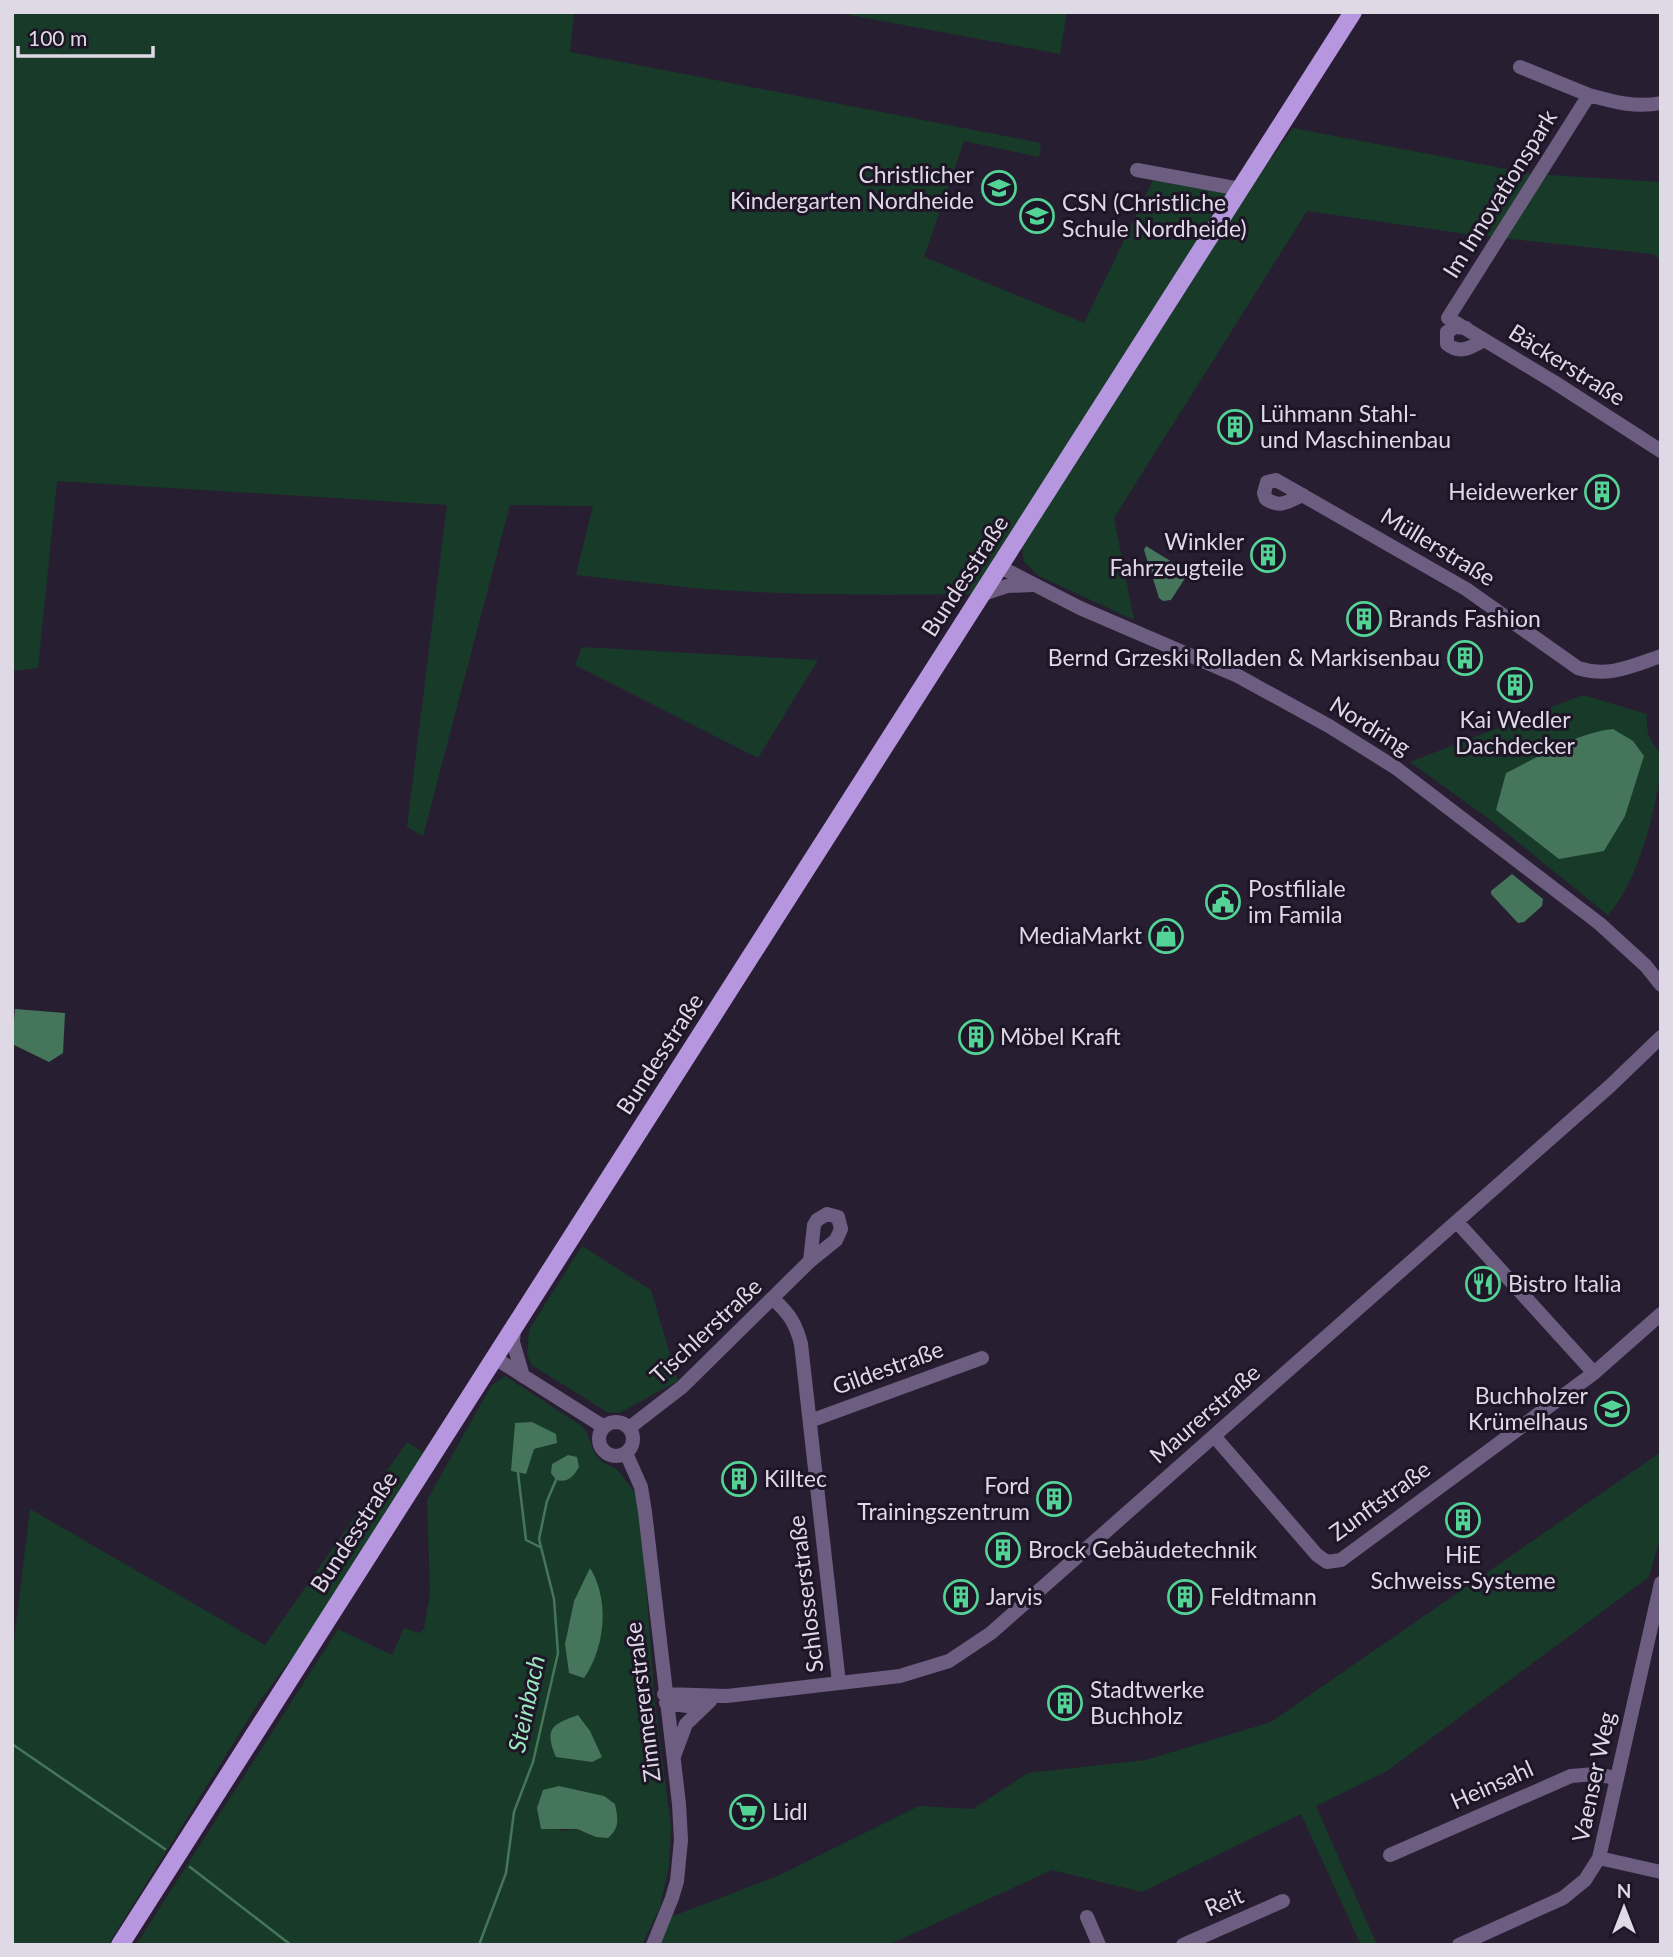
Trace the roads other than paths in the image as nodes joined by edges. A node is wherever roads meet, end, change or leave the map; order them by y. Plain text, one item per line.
1 (1353, 12) edge
2 (1520, 68) dead end
3 (1590, 94) junction
4 (1661, 103) edge
5 (1137, 170) dead end
6 (1240, 189) junction
7 (1448, 318) joint
8 (1466, 328) junction
9 (1485, 340) junction
10 (1661, 452) edge
11 (1303, 495) dead end
12 (1004, 562) junction
13 (1034, 584) junction
14 (983, 594) junction
15 (1661, 656) edge
16 (1646, 966) junction
17 (1661, 974) edge
18 (1661, 985) edge
19 (1661, 1029) edge
20 (1657, 1040) edge
21 (1457, 1222) junction
22 (810, 1261) dead end
23 (774, 1300) junction
24 (1661, 1314) edge
25 (514, 1328) junction
26 (495, 1358) junction
27 (982, 1358) dead end
28 (1594, 1373) junction
29 (523, 1376) junction
30 (810, 1421) junction
31 (604, 1427) junction
32 (629, 1428) junction
33 (1214, 1436) junction
34 (626, 1453) junction
35 (1661, 1583) edge
36 (1654, 1642) edge
37 (839, 1683) junction
38 (727, 1696) junction
39 (665, 1699) junction
40 (710, 1702) junction
41 (673, 1761) junction
42 (1616, 1778) junction
43 (1390, 1855) dead end
44 (1600, 1858) junction
45 (1661, 1872) edge
46 (1283, 1902) dead end
47 (1087, 1917) dead end
48 (120, 1945) edge
49 (653, 1945) edge
50 (1100, 1945) edge
51 (1183, 1945) edge
52 (1459, 1945) edge

1 - 6 main road, Bundesstraße
2 - 3 street, Im Innovationspark
3 - 4 street, Im Innovationspark
3 - 7 street, Im Innovationspark
5 - 6 street
6 - 12 main road, Bundesstraße
7 - 8 street, Bäckerstraße
8 - 9 street, Bäckerstraße
8 - 9 street, Bäckerstraße
9 - 10 street, Bäckerstraße
11 - 15 street, Müllerstraße
12 - 13 street, Nordring
12 - 14 main road, Bundesstraße
13 - 14 street
13 - 16 street, Nordring
14 - 25 main road, Bundesstraße
16 - 17 street, Nordring
16 - 18 street, Nordring
19 - 20 street, Maurerstraße
20 - 21 street, Maurerstraße
21 - 28 street
21 - 33 street, Maurerstraße
22 - 23 street, Tischlerstraße
23 - 30 street, Schlosserstraße
23 - 32 street, Tischlerstraße
24 - 28 street, Zunftstraße
25 - 26 main road, Bundesstraße
25 - 29 street
26 - 29 street
26 - 48 main road, Bundesstraße
27 - 30 street, Gildestraße
28 - 33 street, Zunftstraße
29 - 31 street
30 - 37 street, Schlosserstraße
31 - 32 street
31 - 34 street
32 - 34 street
33 - 37 street, Maurerstraße
34 - 39 street, Zimmererstraße
35 - 36 street, Vaenser Weg
36 - 42 street, Vaenser Weg
37 - 38 street, Maurerstraße
38 - 39 street, Maurerstraße
38 - 40 street, Maurerstraße
39 - 40 street, Maurerstraße
39 - 41 street, Zimmererstraße
40 - 41 street, Maurerstraße
41 - 49 street, Zimmererstraße
42 - 43 street, Heinsahl
42 - 44 street, Vaenser Weg
44 - 45 street
44 - 52 street, Vaenser Weg
46 - 51 street, Reit
47 - 50 street

